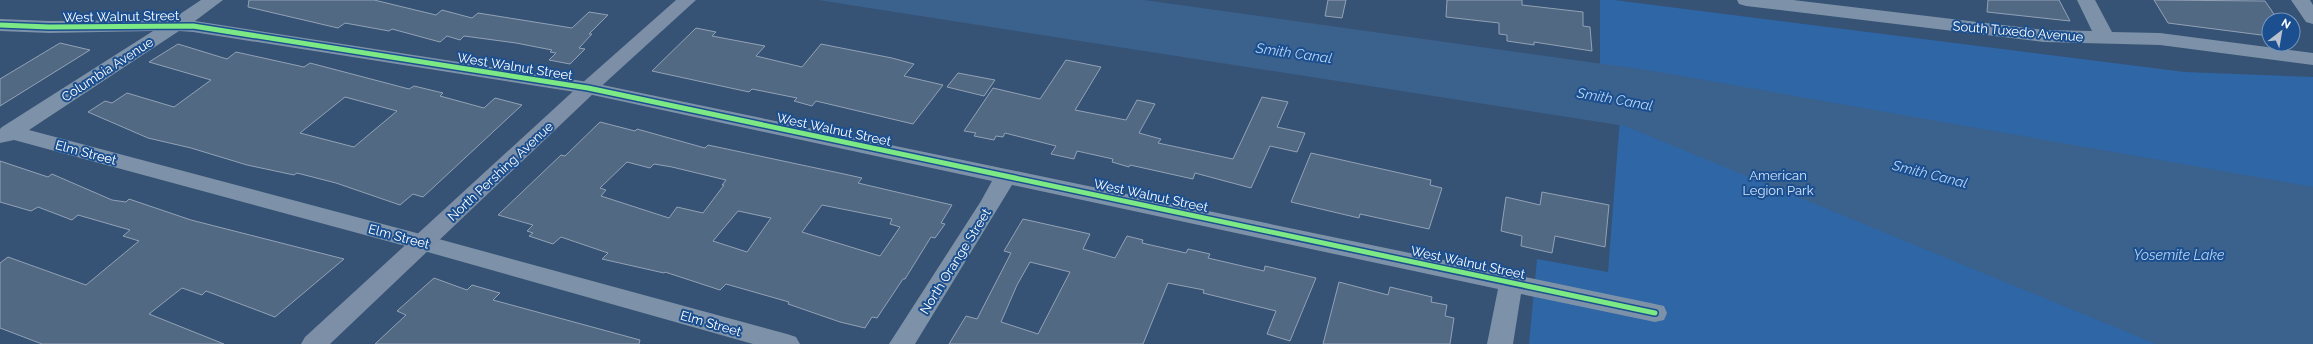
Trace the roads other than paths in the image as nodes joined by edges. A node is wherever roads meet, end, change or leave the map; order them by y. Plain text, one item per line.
1 (214, 0) edge
2 (687, 0) edge
3 (1746, 0) edge
4 (2086, 0) edge
5 (2300, 0) edge
6 (1848, 6) edge
7 (2313, 18) edge
8 (0, 24) edge
9 (174, 26) junction
10 (2105, 38) junction
11 (2313, 59) edge
12 (588, 88) junction
13 (5, 135) edge
14 (1005, 176) junction
15 (424, 243) junction
16 (1511, 283) junction
17 (1655, 313) dead end
18 (314, 344) edge
19 (787, 344) edge
20 (902, 344) edge
21 (1500, 344) edge

1 - 9 street, Columbia Avenue
2 - 12 main road, North Pershing Avenue
3 - 6 street, South Tuxedo Avenue
4 - 10 street
5 - 7 street
6 - 10 street, South Tuxedo Avenue
8 - 9 street, West Walnut Street
9 - 12 street, West Walnut Street
9 - 13 street, Columbia Avenue
10 - 11 street, South Tuxedo Avenue
12 - 14 street, West Walnut Street
12 - 15 main road, North Pershing Avenue
13 - 15 street, Elm Street
14 - 16 street, West Walnut Street
14 - 20 street, North Orange Street
15 - 18 main road, North Pershing Avenue
15 - 19 street, Elm Street
16 - 17 street, West Walnut Street
16 - 21 street

